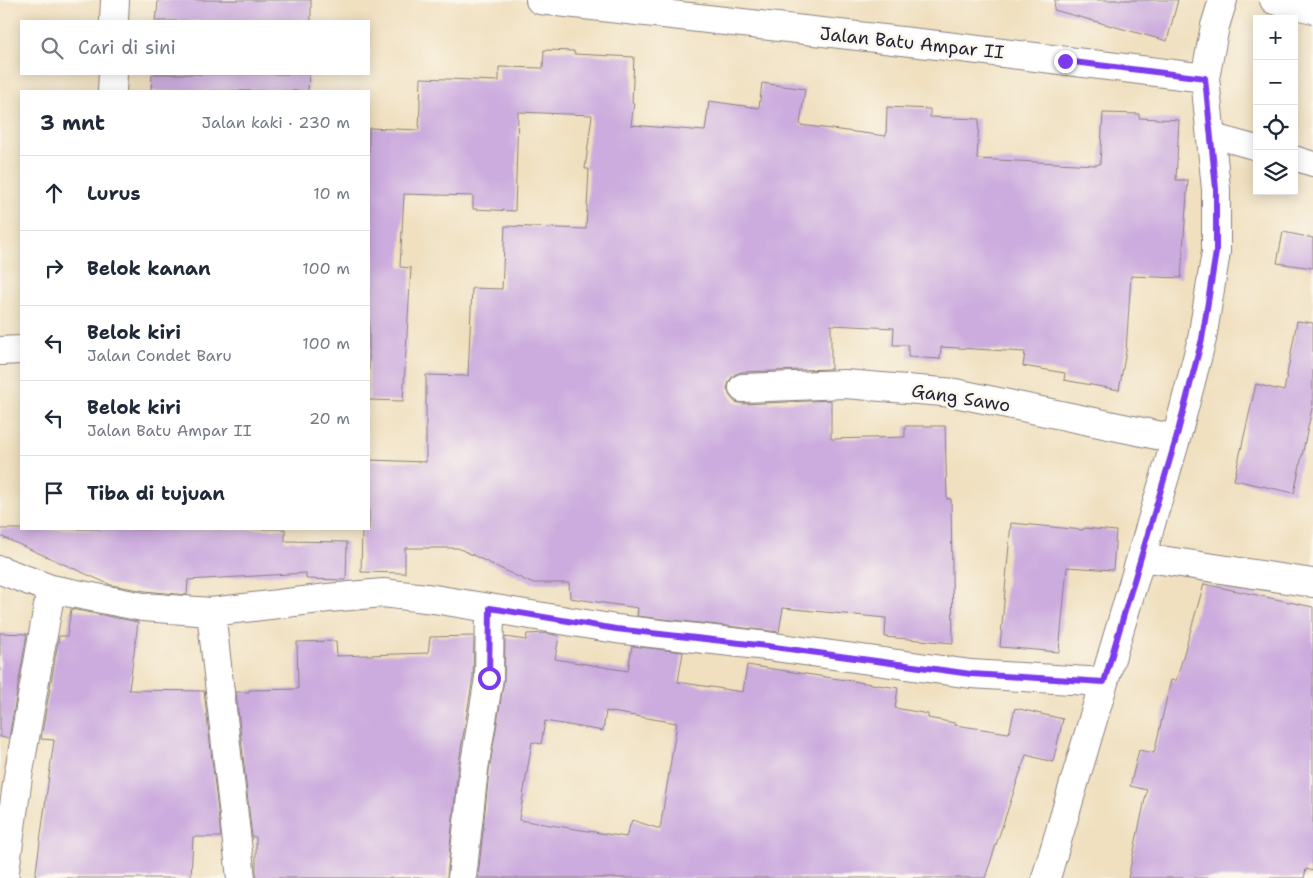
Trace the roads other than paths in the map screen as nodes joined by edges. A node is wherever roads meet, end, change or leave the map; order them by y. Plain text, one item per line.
1 (116, 0) edge
2 (540, 0) edge
3 (1223, 0) edge
4 (1274, 0) edge
5 (1313, 9) edge
6 (114, 20) edge
7 (113, 75) edge
8 (1205, 78) junction
9 (112, 90) edge
10 (1210, 135) junction
11 (1253, 147) edge
12 (1298, 159) edge
13 (1313, 164) edge
14 (20, 350) edge
15 (0, 351) edge
16 (743, 388) dead end
17 (1176, 439) junction
18 (1141, 557) junction
19 (0, 570) edge
20 (1313, 583) edge
21 (51, 590) junction
22 (490, 608) junction
23 (211, 612) junction
24 (1104, 682) junction
25 (4, 878) edge
26 (241, 878) edge
27 (462, 878) edge
28 (1046, 878) edge

1 - 6 street
2 - 8 street, Jalan Batu Ampar II
3 - 8 street
4 - 5 street
7 - 9 street
8 - 10 street
10 - 11 lane
10 - 17 street
12 - 13 lane
14 - 15 street
16 - 17 street, Gang Sawo
17 - 18 street
18 - 20 street
18 - 24 street
19 - 21 street
21 - 23 street
21 - 25 street
22 - 23 street
22 - 24 street
22 - 27 street
23 - 26 street
24 - 28 street

